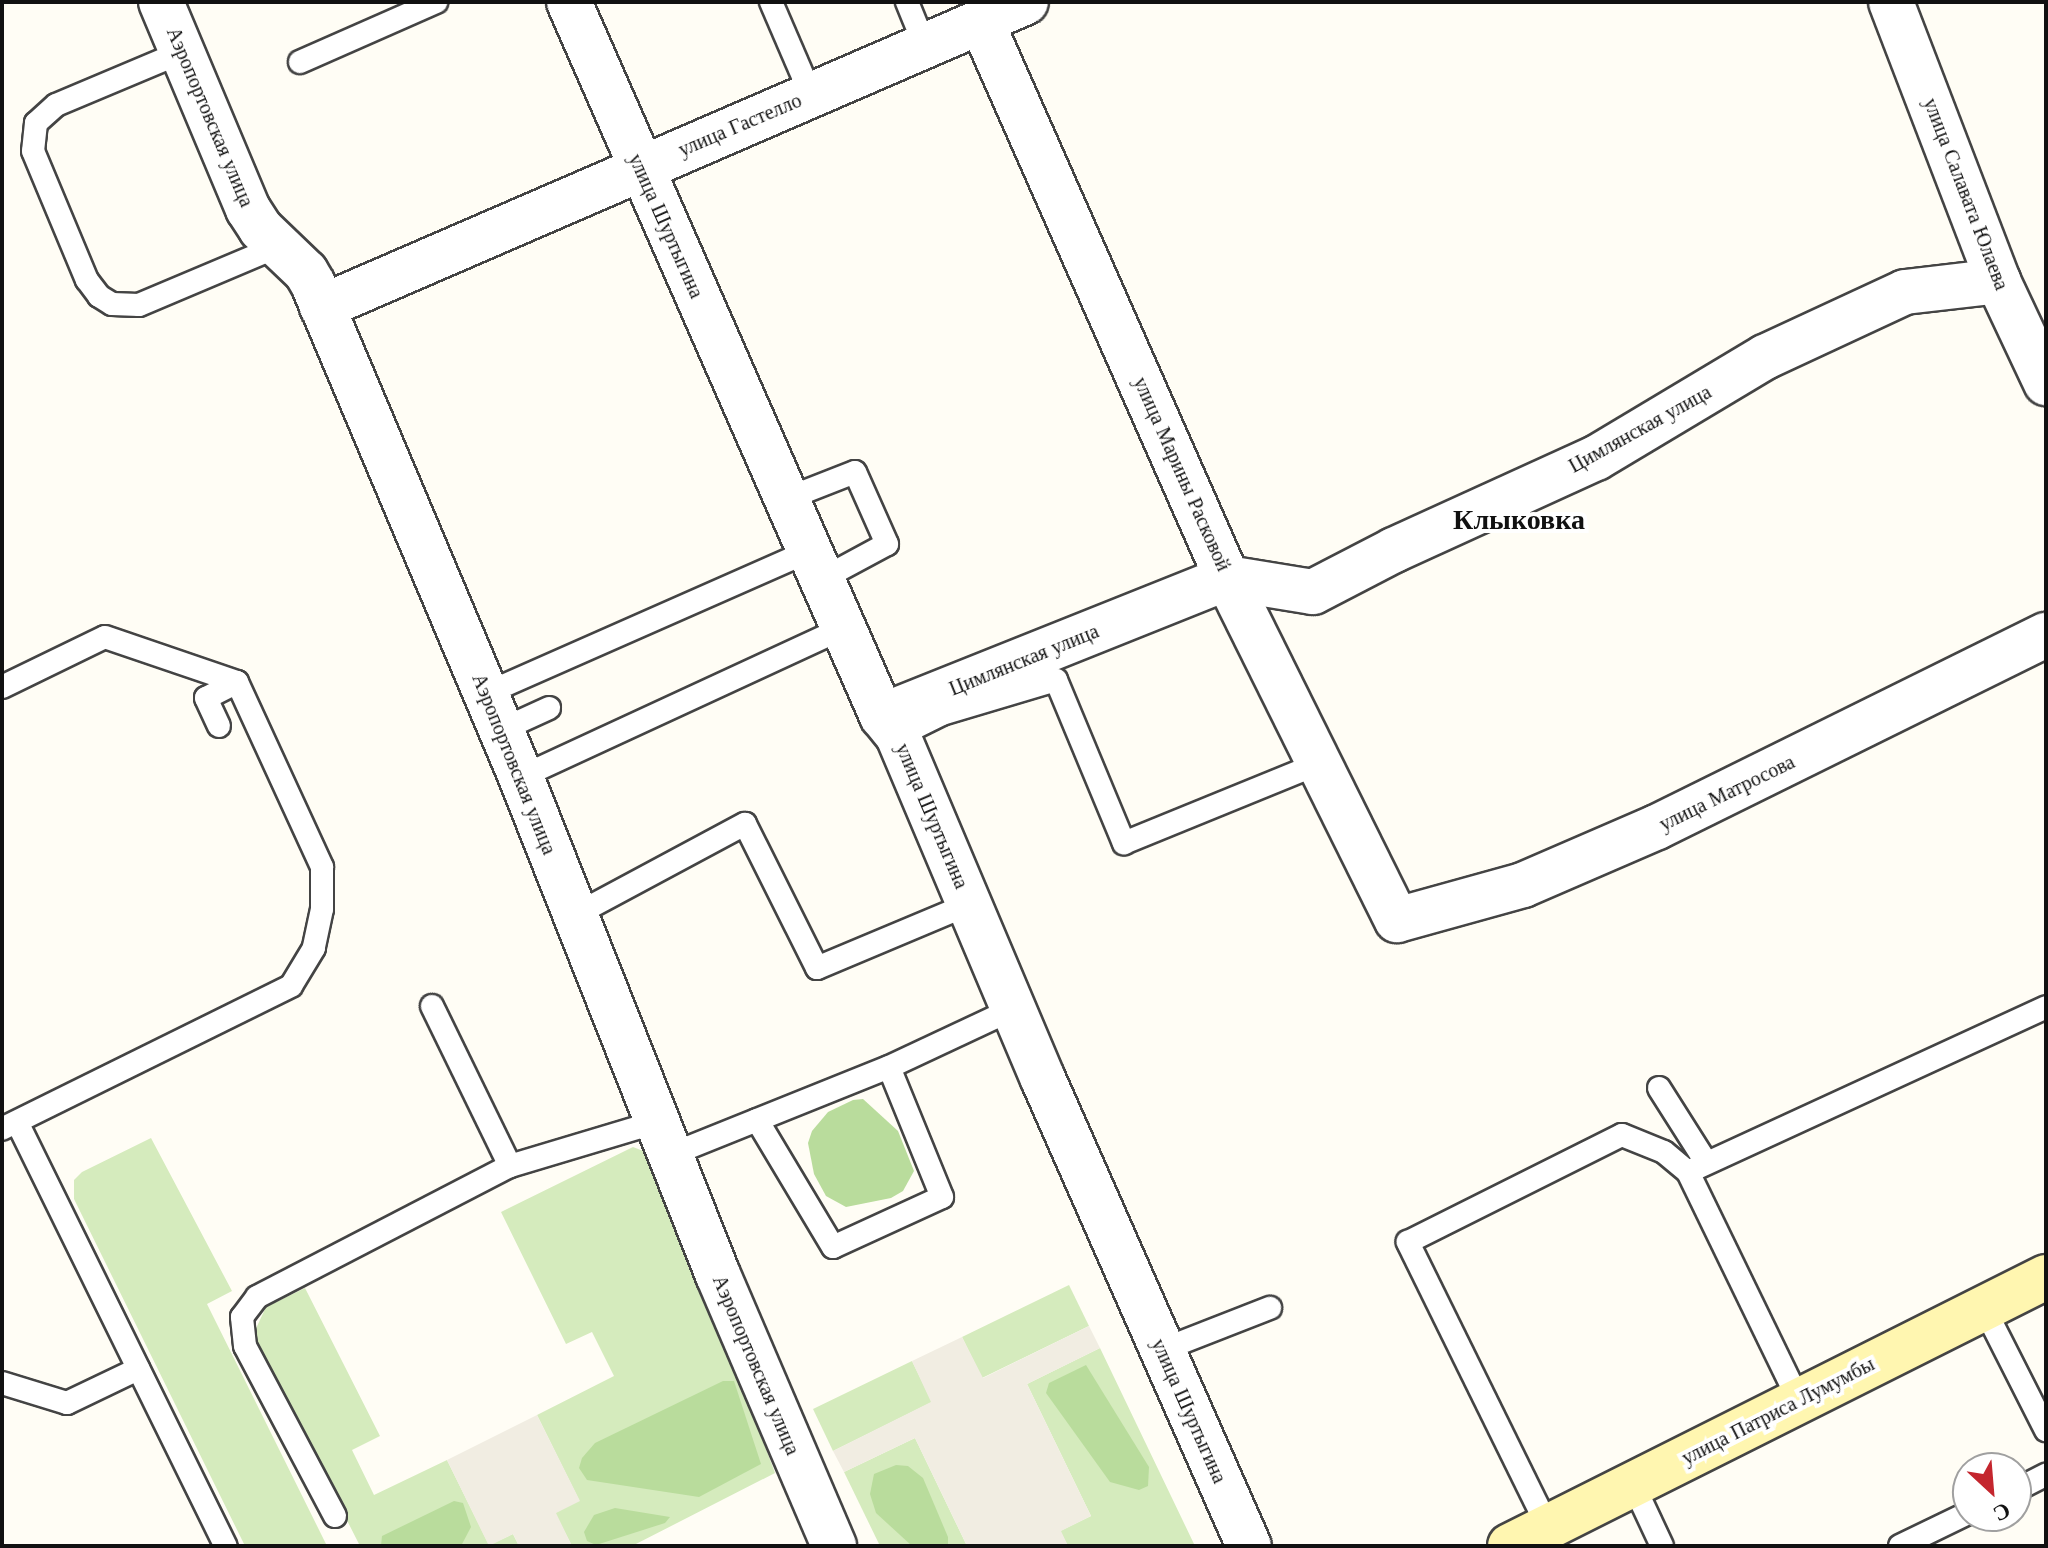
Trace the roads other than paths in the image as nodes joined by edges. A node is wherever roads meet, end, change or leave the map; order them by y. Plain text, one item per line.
1 (161, 2) edge
2 (436, 2) edge
3 (569, 2) edge
4 (771, 2) edge
5 (907, 2) edge
6 (1026, 2) edge
7 (1891, 2) edge
8 (981, 21) junction
9 (925, 46) junction
10 (182, 52) junction
11 (300, 62) dead end
12 (811, 95) junction
13 (640, 169) junction
14 (279, 246) junction
15 (1998, 281) junction
16 (322, 307) junction
17 (2046, 383) edge
18 (786, 499) junction
19 (816, 565) junction
20 (1227, 578) junction
21 (843, 628) junction
22 (2046, 635) edge
23 (237, 682) junction
24 (2, 687) edge
25 (549, 708) dead end
26 (493, 712) junction
27 (219, 726) dead end
28 (890, 726) junction
29 (1318, 764) junction
30 (521, 777) junction
31 (969, 904) junction
32 (575, 915) junction
33 (1397, 920) joint
34 (432, 1006) dead end
35 (2046, 1007) edge
36 (1013, 1009) junction
37 (889, 1067) junction
38 (1659, 1088) dead end
39 (757, 1120) junction
40 (9, 1125) edge
41 (664, 1139) junction
42 (510, 1166) junction
43 (1697, 1167) junction
44 (2046, 1277) edge
45 (1270, 1308) dead end
46 (1984, 1308) junction
47 (1162, 1350) junction
48 (138, 1369) junction
49 (2, 1383) edge
50 (1799, 1401) junction
51 (2046, 1430) edge
52 (1633, 1484) junction
53 (335, 1516) dead end
54 (1952, 1521) edge
55 (1548, 1527) junction
56 (226, 1546) edge
57 (834, 1546) edge
58 (1249, 1546) edge
59 (1510, 1546) edge
60 (1662, 1546) edge
61 (1900, 1546) edge

1 - 10 street, Аэропортовская улица
2 - 11 lane
3 - 13 street, улица Шуртыгина
4 - 12 lane
5 - 9 lane
6 - 8 street, улица Гастелло
7 - 15 street, улица Салавата Юлаева
8 - 9 street, улица Гастелло
8 - 20 street, улица Марины Расковой
9 - 12 street, улица Гастелло
10 - 14 street, Аэропортовская улица
10 - 14 lane
12 - 13 street, улица Гастелло
13 - 16 street, улица Гастелло
13 - 18 street, улица Шуртыгина
14 - 16 street, Аэропортовская улица
15 - 17 street, улица Салавата Юлаева
15 - 20 street, Цимлянская улица
16 - 26 street, Аэропортовская улица
18 - 19 street, улица Шуртыгина
18 - 19 lane
19 - 21 street, улица Шуртыгина
19 - 26 lane
20 - 28 street, Цимлянская улица
20 - 29 street, улица Марины Расковой
21 - 28 street, улица Шуртыгина
21 - 30 lane
22 - 33 street, улица Матросова
23 - 24 lane
23 - 27 lane
23 - 40 lane
25 - 26 lane
26 - 30 street, Аэропортовская улица
28 - 29 lane
28 - 31 street, улица Шуртыгина
29 - 33 street, улица Марины Расковой
30 - 32 street, Аэропортовская улица
31 - 32 lane
31 - 36 street, улица Шуртыгина
32 - 41 street, Аэропортовская улица
34 - 42 lane
35 - 43 lane
36 - 37 lane
36 - 47 street, улица Шуртыгина
37 - 39 lane
37 - 39 lane
38 - 43 lane
39 - 41 lane
40 - 48 lane
41 - 42 lane
41 - 57 street, Аэропортовская улица
42 - 53 lane
43 - 50 lane
43 - 55 lane
44 - 46 main road, улица Патриса Лумумбы
45 - 47 lane
46 - 50 main road, улица Патриса Лумумбы
46 - 51 lane
47 - 58 street, улица Шуртыгина
48 - 49 lane
48 - 56 lane
50 - 52 main road, улица Патриса Лумумбы
52 - 55 main road, улица Патриса Лумумбы
52 - 60 lane
54 - 61 lane
55 - 59 main road, улица Патриса Лумумбы

